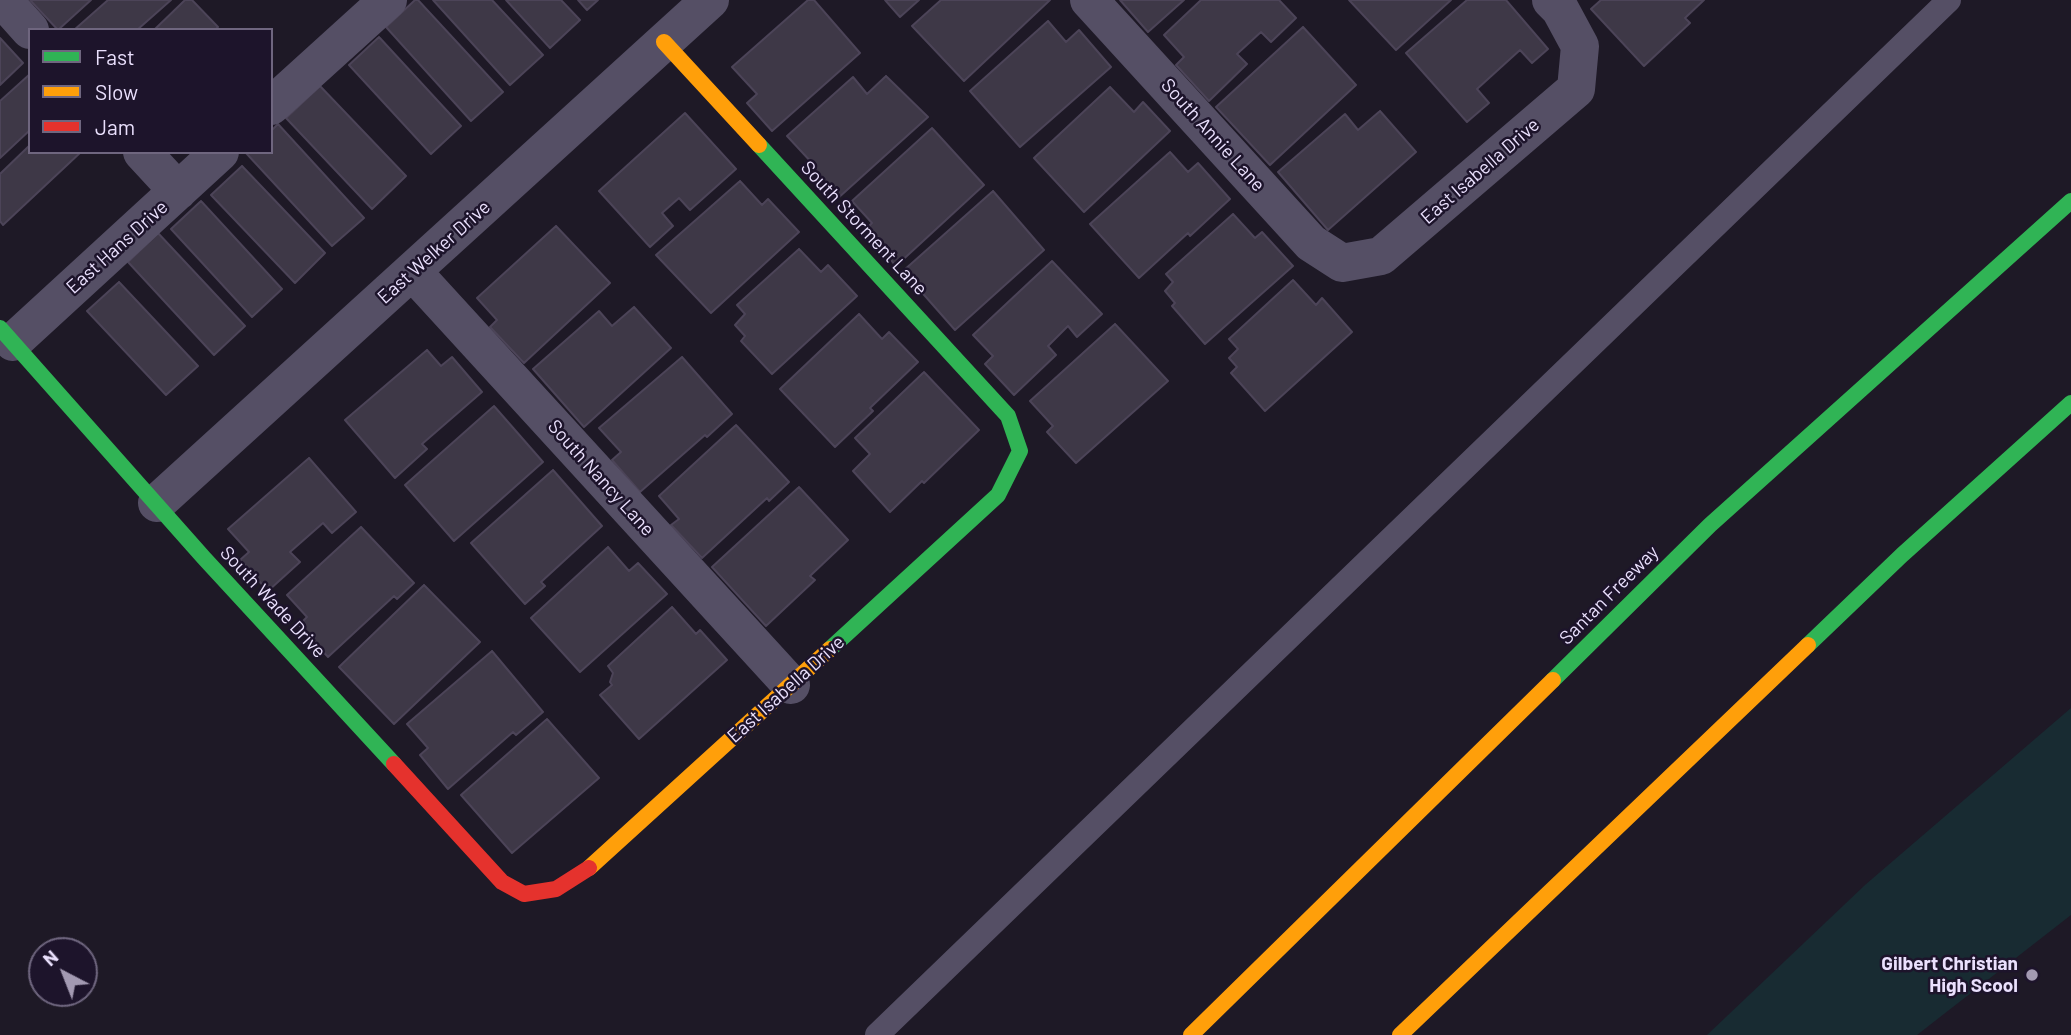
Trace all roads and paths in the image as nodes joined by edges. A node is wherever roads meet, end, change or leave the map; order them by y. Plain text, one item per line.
1 (3, 0) edge
2 (388, 0) edge
3 (710, 0) edge
4 (1089, 0) edge
5 (1552, 0) edge
6 (1949, 0) edge
7 (28, 28) edge
8 (664, 41) junction
9 (273, 104) edge
10 (144, 154) edge
11 (218, 154) edge
12 (178, 191) junction
13 (2071, 201) edge
14 (1342, 263) joint
15 (412, 271) junction
16 (6, 335) edge
17 (2071, 403) edge
18 (1020, 451) joint
19 (157, 503) junction
20 (790, 685) junction
21 (524, 894) joint
22 (877, 1035) edge
23 (1191, 1035) edge
24 (1400, 1035) edge

1 - 7 street
2 - 9 street
3 - 8 street, East Welker Drive
4 - 14 street, South Annie Lane
5 - 14 street, East Isabella Drive
6 - 22 lane
8 - 15 street, East Welker Drive
8 - 18 main road, South Storment Lane
10 - 12 street
11 - 12 street, East Hans Drive
12 - 16 street, East Hans Drive
13 - 23 main road, Santan Freeway
15 - 19 street, East Welker Drive
15 - 20 street, South Nancy Lane
16 - 19 main road, South Wade Drive
17 - 24 main road
18 - 20 main road, East Isabella Drive
19 - 21 main road, South Wade Drive
20 - 21 main road, East Isabella Drive

